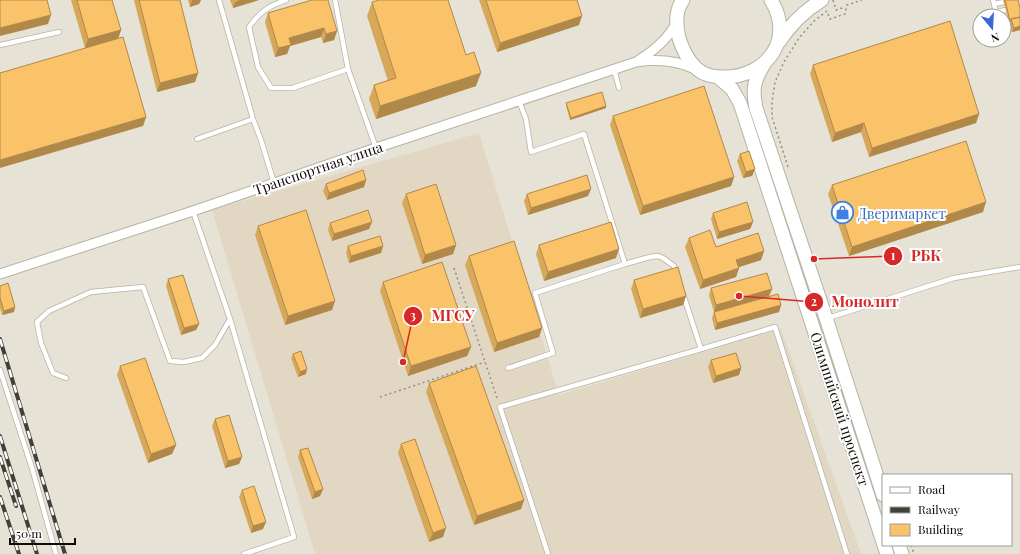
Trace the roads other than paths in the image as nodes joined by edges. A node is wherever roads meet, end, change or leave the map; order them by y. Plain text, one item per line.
1 (219, 0) edge
2 (286, 0) edge
3 (335, 0) edge
4 (771, 0) edge
5 (822, 0) edge
6 (682, 1) edge
7 (994, 2) edge
8 (1004, 2) edge
9 (677, 22) junction
10 (59, 32) dead end
11 (0, 45) edge
12 (777, 45) junction
13 (636, 62) junction
14 (764, 64) junction
15 (348, 69) junction
16 (614, 69) junction
17 (702, 72) junction
18 (718, 77) junction
19 (619, 88) dead end
20 (519, 101) junction
21 (253, 119) junction
22 (197, 139) dead end
23 (376, 148) junction
24 (274, 183) junction
25 (193, 211) junction
26 (626, 264) junction
27 (1020, 267) edge
28 (0, 274) edge
29 (679, 281) edge
30 (681, 289) edge
31 (826, 318) junction
32 (230, 319) junction
33 (701, 349) junction
34 (508, 368) dead end
35 (0, 370) edge
36 (66, 378) dead end
37 (882, 492) edge
38 (882, 539) edge
39 (56, 554) edge
40 (244, 554) edge
41 (548, 554) edge
42 (848, 554) edge

1 - 21 lane
2 - 15 lane
3 - 15 lane
4 - 12 main road
5 - 12 main road
6 - 9 main road
7 - 8 lane
9 - 13 street, Транспортная улица
9 - 17 main road
10 - 11 lane
12 - 14 main road
13 - 16 street, Транспортная улица
13 - 17 street, Транспортная улица
14 - 18 main road
14 - 31 main road, Олимпийский проспект
15 - 23 lane
16 - 19 lane
16 - 20 street, Транспортная улица
17 - 18 main road
18 - 38 main road, Олимпийский проспект
20 - 23 street, Транспортная улица
20 - 26 lane
21 - 22 lane
21 - 24 lane
23 - 24 street, Транспортная улица
24 - 25 street, Транспортная улица
25 - 28 street, Транспортная улица
25 - 32 lane
26 - 29 lane
26 - 34 lane
27 - 31 lane
30 - 33 lane
31 - 37 main road, Олимпийский проспект
32 - 36 lane
32 - 40 lane
33 - 41 lane
33 - 42 lane
35 - 39 lane

